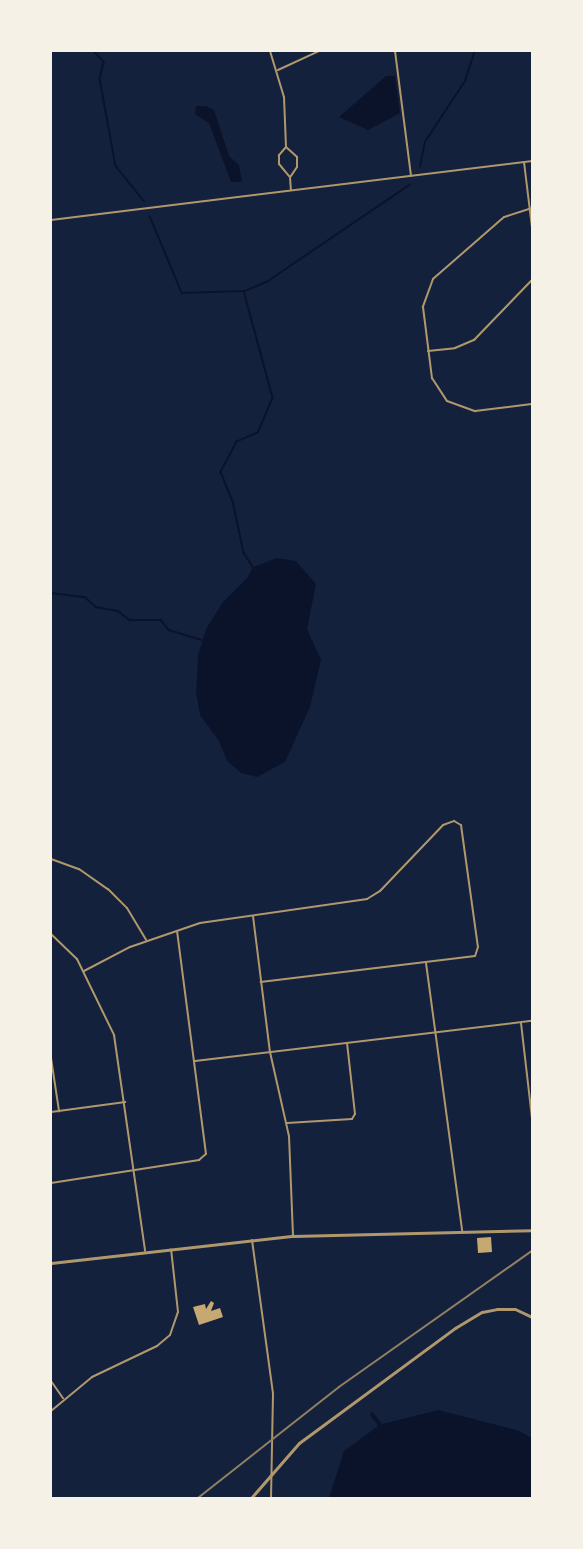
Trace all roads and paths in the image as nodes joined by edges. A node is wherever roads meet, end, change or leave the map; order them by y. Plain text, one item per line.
1 (270, 51) edge
2 (319, 51) edge
3 (395, 51) edge
4 (277, 70) junction
5 (286, 147) junction
6 (532, 161) edge
7 (524, 162) junction
8 (411, 176) junction
9 (290, 177) junction
10 (291, 190) junction
11 (531, 208) edge
12 (51, 220) edge
13 (532, 227) edge
14 (532, 280) edge
15 (428, 351) junction
16 (532, 404) edge
17 (51, 859) edge
18 (253, 916) junction
19 (177, 931) junction
20 (51, 934) edge
21 (146, 940) junction
22 (426, 963) junction
23 (84, 971) junction
24 (261, 982) junction
25 (532, 1022) edge
26 (521, 1023) junction
27 (436, 1033) junction
28 (347, 1043) junction
29 (270, 1052) junction
30 (51, 1058) edge
31 (195, 1061) junction
32 (125, 1102) junction
33 (59, 1111) junction
34 (51, 1112) edge
35 (532, 1118) edge
36 (286, 1123) junction
37 (135, 1170) junction
38 (51, 1183) edge
39 (532, 1230) edge
40 (463, 1232) junction
41 (293, 1236) junction
42 (252, 1240) junction
43 (171, 1249) junction
44 (145, 1251) junction
45 (51, 1263) edge
46 (532, 1317) edge
47 (51, 1381) edge
48 (63, 1398) junction
49 (51, 1411) edge
50 (271, 1472) junction
51 (251, 1498) edge
52 (271, 1498) edge

1 - 4 street
2 - 4 street
3 - 8 street
4 - 5 street
5 - 9 street
5 - 9 street
6 - 7 street
7 - 8 street
7 - 11 street
8 - 10 street
9 - 10 street
10 - 12 street
11 - 13 street
11 - 15 street
14 - 15 street
15 - 16 street
17 - 21 street
18 - 19 street
18 - 22 street
18 - 24 street
19 - 21 street
19 - 31 street
20 - 23 street
21 - 23 street
22 - 24 street
22 - 27 street
23 - 32 street
24 - 29 street
25 - 26 street
26 - 27 street
26 - 35 street
27 - 28 street
27 - 40 street
28 - 29 street
28 - 36 street
29 - 31 street
29 - 36 street
30 - 33 street
31 - 37 street
32 - 33 street
32 - 37 street
33 - 34 street
36 - 41 street
37 - 38 street
37 - 44 street
39 - 40 street
40 - 41 street
41 - 42 street
42 - 43 street
42 - 50 street
43 - 44 street
43 - 48 street
44 - 45 street
46 - 50 street
47 - 48 street
48 - 49 street
50 - 51 street
50 - 52 street

